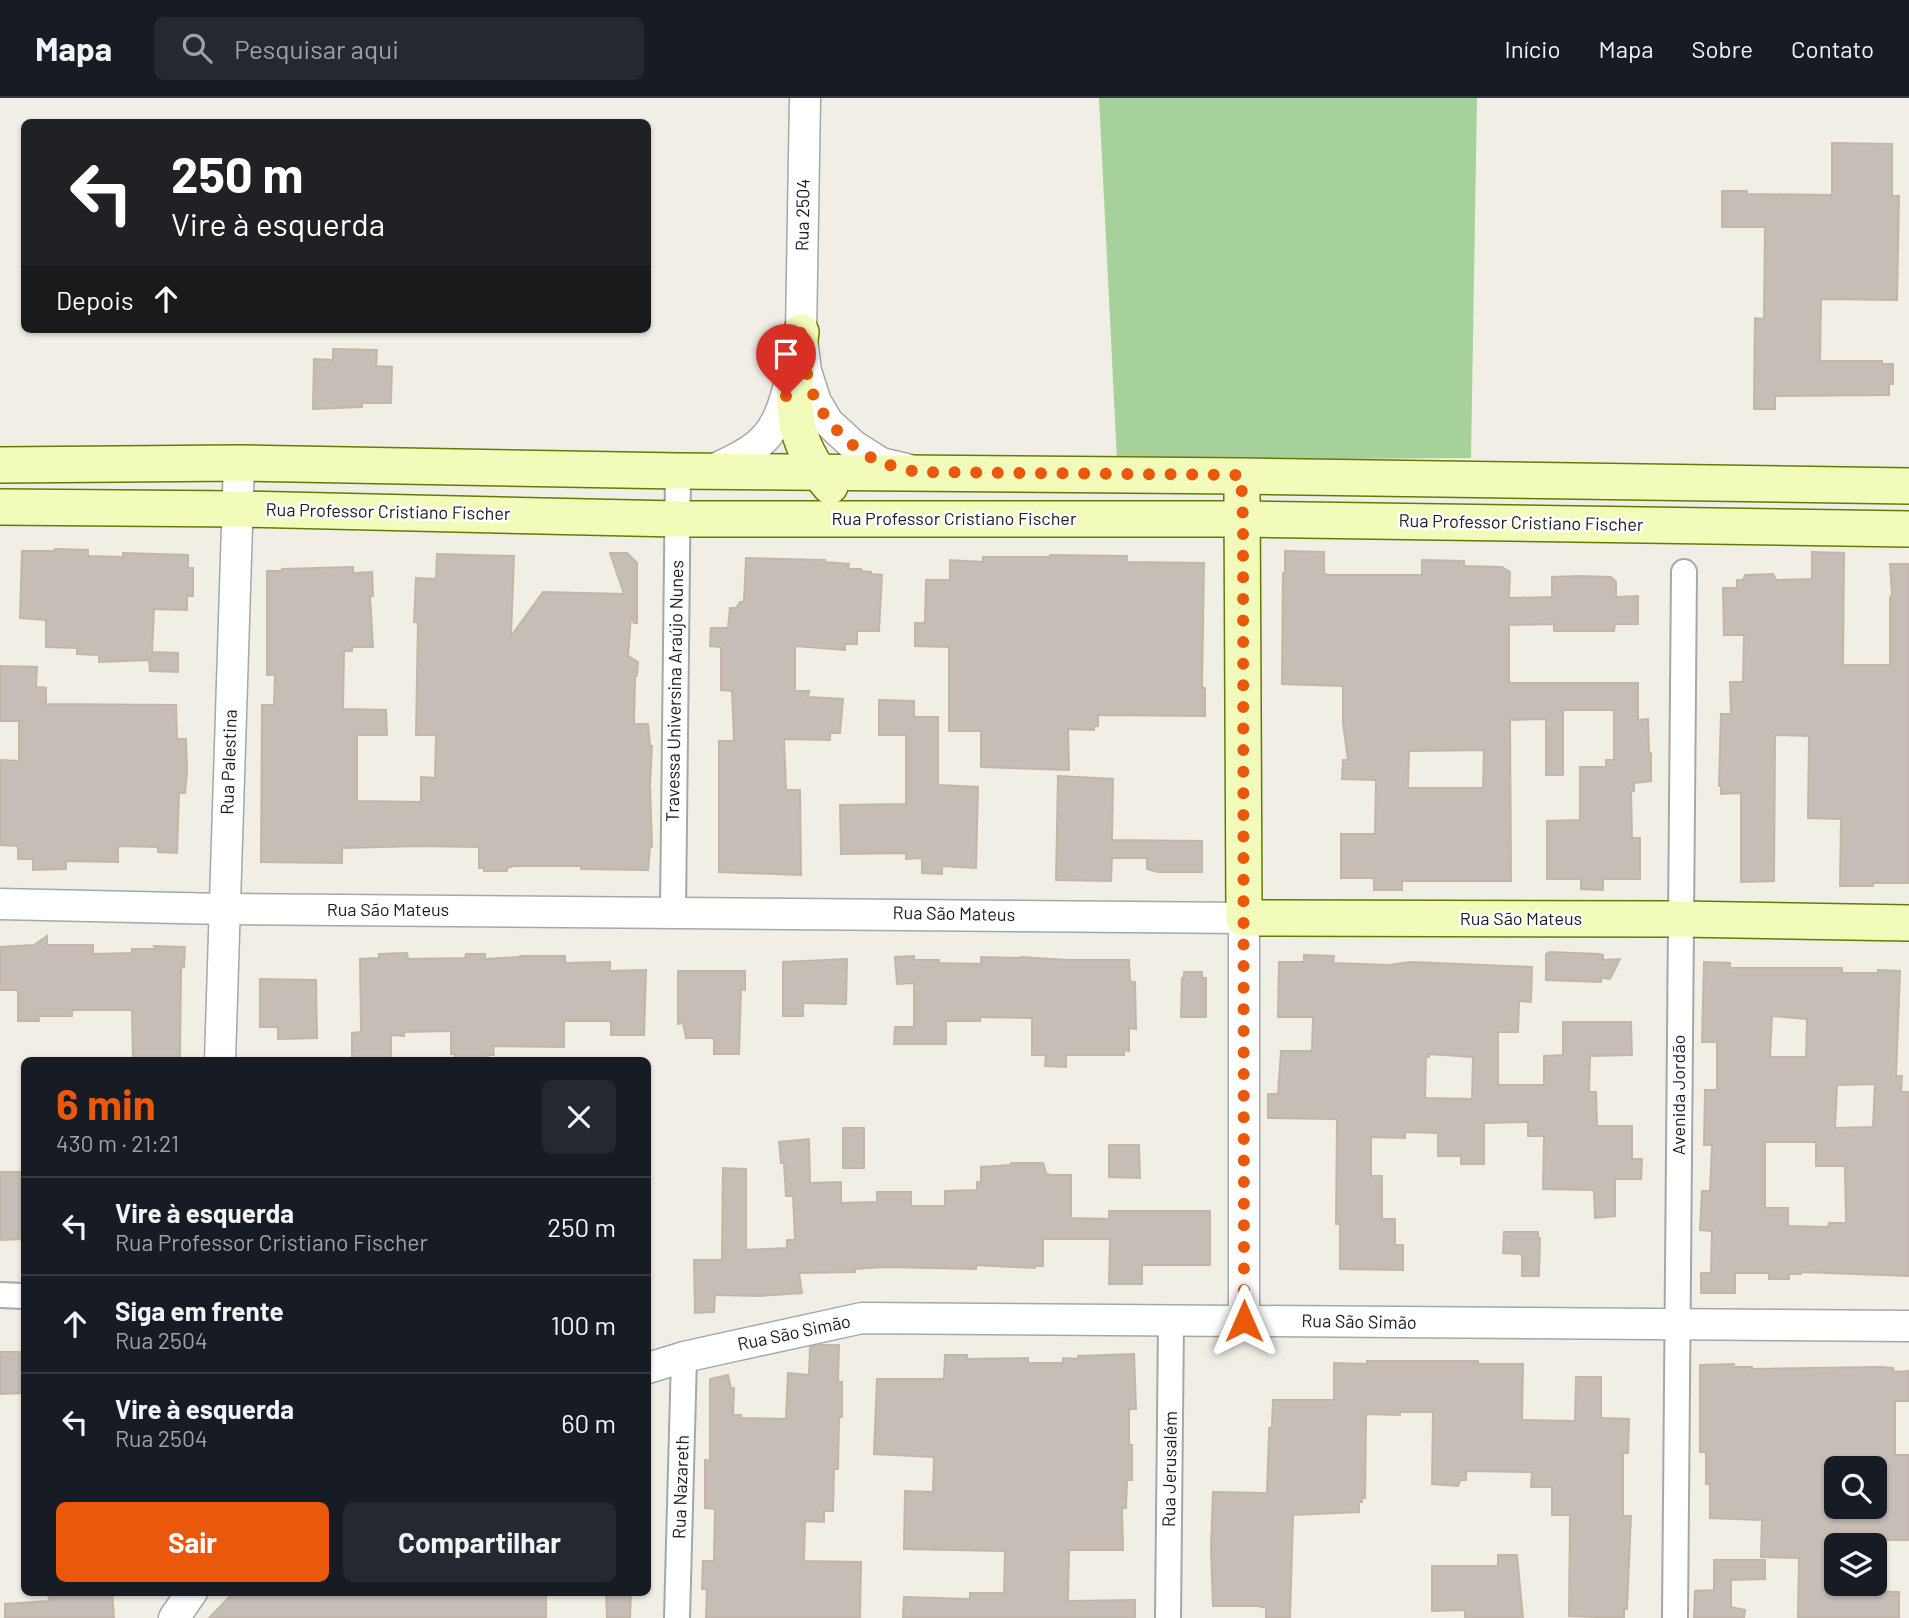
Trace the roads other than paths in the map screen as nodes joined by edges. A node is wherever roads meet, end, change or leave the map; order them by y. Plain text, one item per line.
1 (805, 98) edge
2 (801, 332) junction
3 (240, 463) junction
4 (0, 465) edge
5 (816, 470) junction
6 (694, 471) junction
7 (916, 472) junction
8 (1241, 475) junction
9 (1897, 485) edge
10 (0, 507) edge
11 (239, 509) junction
12 (677, 519) junction
13 (893, 519) junction
14 (1243, 519) junction
15 (1897, 529) edge
16 (1684, 572) dead end
17 (0, 904) edge
18 (224, 909) junction
19 (673, 911) junction
20 (1244, 918) junction
21 (1680, 919) junction
22 (1909, 923) edge
23 (220, 1057) edge
24 (0, 1295) edge
25 (21, 1296) edge
26 (1171, 1320) junction
27 (1244, 1321) junction
28 (1677, 1326) junction
29 (1909, 1326) edge
30 (684, 1357) junction
31 (651, 1367) edge
32 (189, 1596) edge
33 (174, 1618) edge
34 (677, 1618) edge
35 (1168, 1618) edge
36 (1675, 1618) edge

1 - 2 street, Rua 2504
2 - 5 main road
2 - 6 street, Rua 2504
2 - 7 street, Rua 2504
3 - 4 main road
3 - 6 main road
3 - 11 street, Rua Palestina
5 - 6 main road
5 - 7 main road
5 - 13 main road
6 - 12 street, Travessa Universina Araújo Nunes
7 - 8 main road
8 - 9 main road
8 - 14 main road
9 - 15 main road
10 - 11 main road, Rua Professor Cristiano Fischer
11 - 12 main road, Rua Professor Cristiano Fischer
11 - 18 street, Rua Palestina
12 - 13 main road, Rua Professor Cristiano Fischer
12 - 19 street, Travessa Universina Araújo Nunes
13 - 14 main road, Rua Professor Cristiano Fischer
14 - 15 main road, Rua Professor Cristiano Fischer
14 - 20 main road
16 - 21 street, Avenida Jordão
17 - 18 street, Rua São Mateus
18 - 19 street, Rua São Mateus
18 - 23 street, Rua Palestina
19 - 20 street, Rua São Mateus
20 - 21 main road, Rua São Mateus
20 - 27 street
21 - 22 main road, Rua São Mateus
21 - 28 street, Avenida Jordão
24 - 25 street
26 - 27 street, Rua São Simão
26 - 30 street, Rua São Simão
26 - 35 street, Rua Jerusalém
27 - 28 street, Rua São Simão
28 - 29 street, Rua São Simão
28 - 36 street, Avenida Jordão
30 - 31 street, Rua São Simão
30 - 34 street, Rua Nazareth
32 - 33 street

